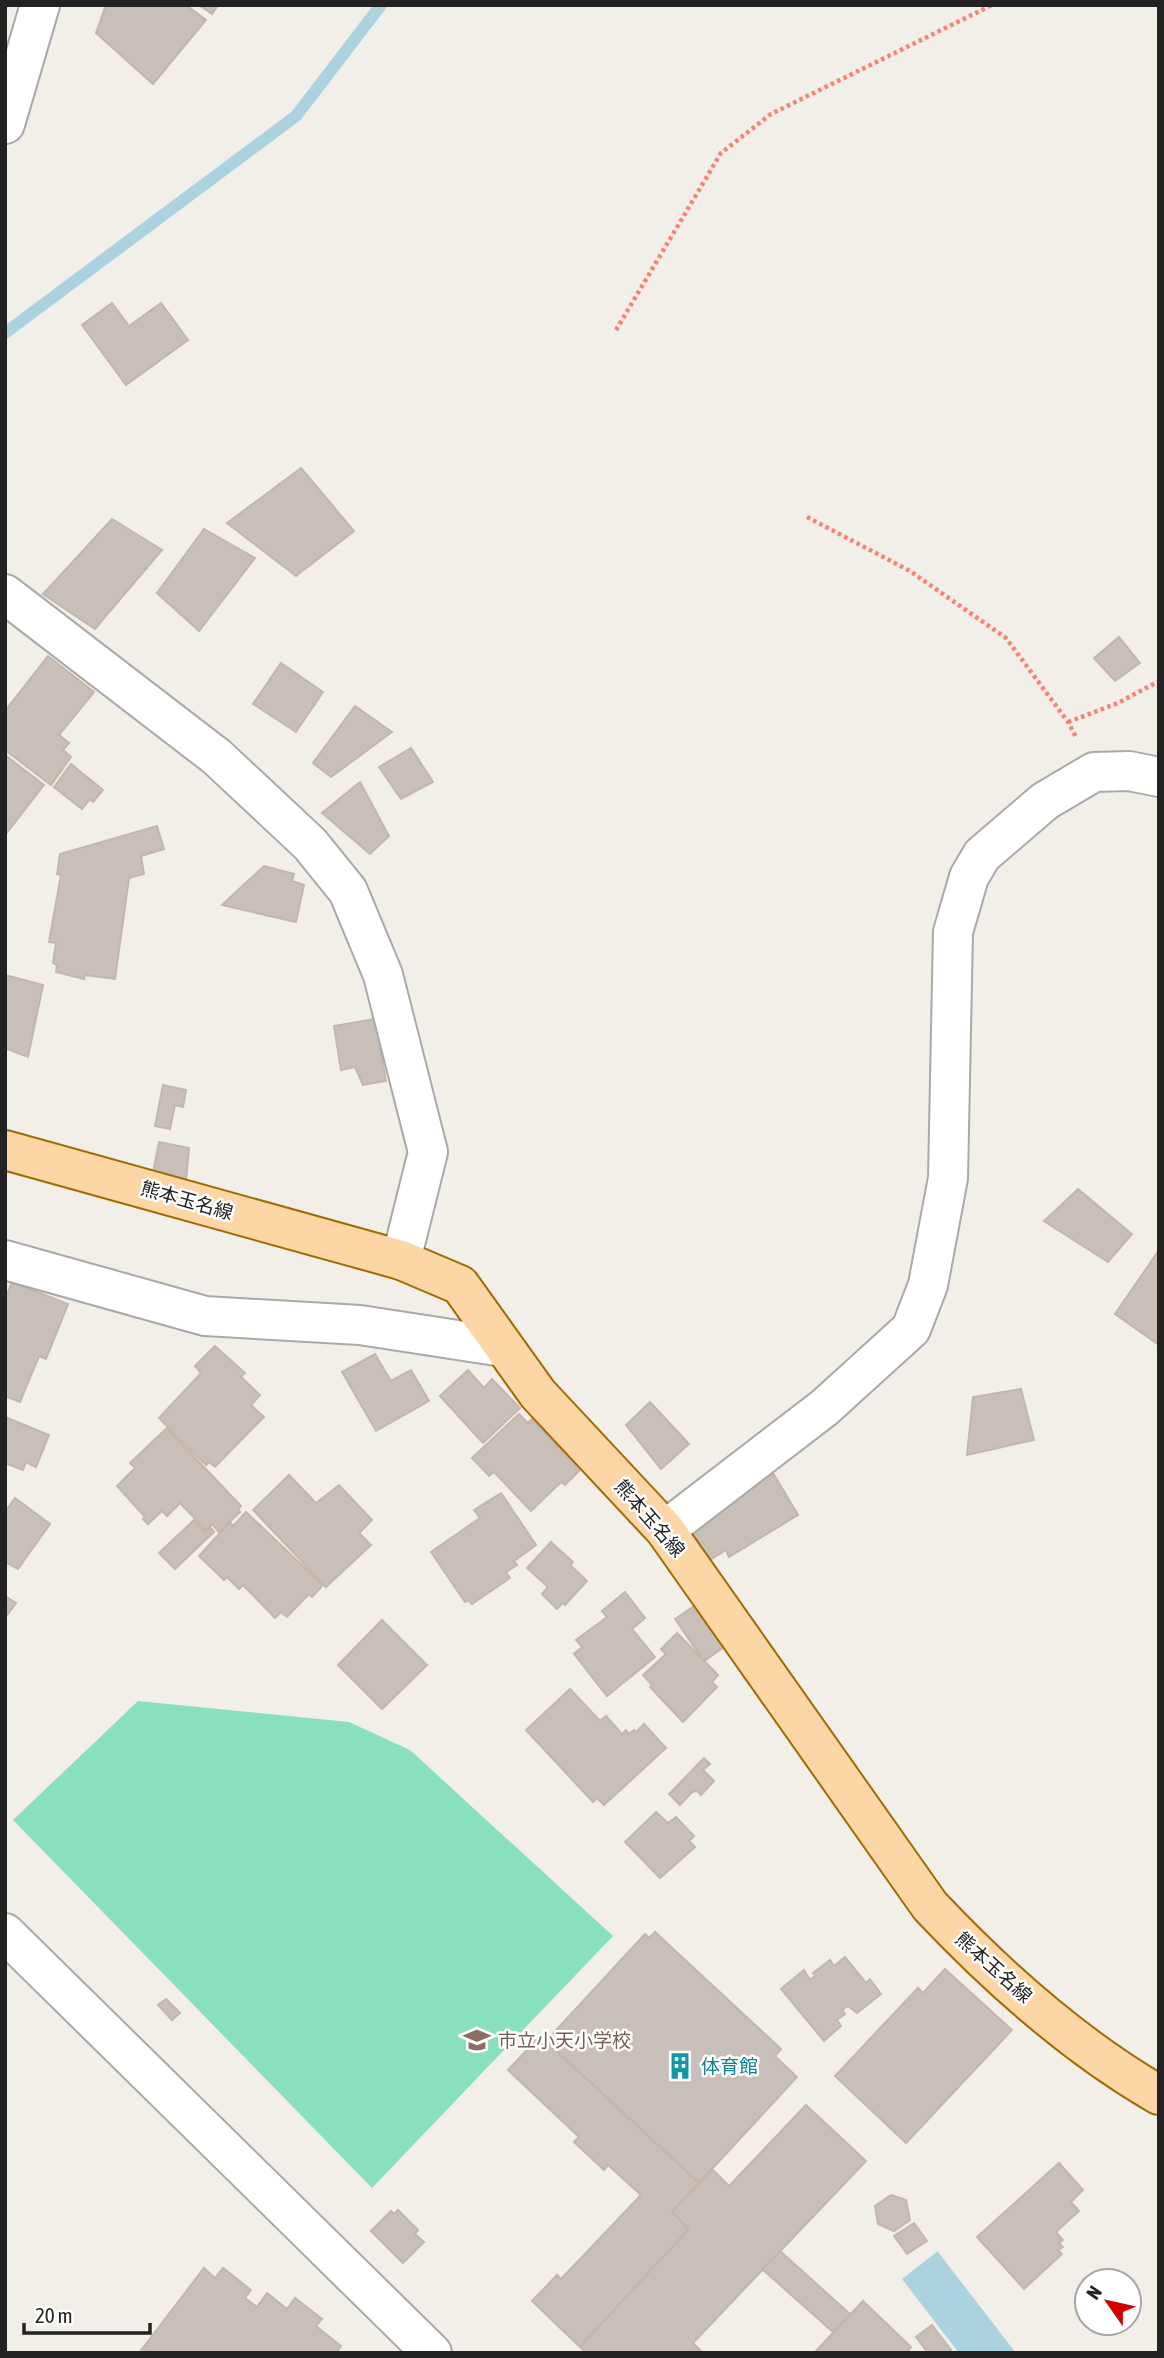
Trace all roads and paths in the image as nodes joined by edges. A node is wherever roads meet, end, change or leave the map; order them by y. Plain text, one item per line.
1 (40, 5) edge
2 (992, 5) edge
3 (5, 124) edge
4 (616, 331) dead end
5 (807, 517) dead end
6 (5, 594) edge
7 (1159, 681) edge
8 (1068, 722) junction
9 (1094, 772) junction
10 (1159, 778) edge
11 (5, 1150) edge
12 (5, 1260) edge
13 (401, 1260) junction
14 (503, 1347) junction
15 (665, 1530) junction
16 (5, 1933) edge
17 (1159, 2095) edge
18 (432, 2353) edge

1 - 3 street
2 - 4 path
5 - 8 path
6 - 13 street
7 - 8 path
8 - 9 path
9 - 10 street
9 - 15 street
11 - 13 main road, 熊本玉名線
12 - 14 street
13 - 14 main road, 熊本玉名線
14 - 15 main road, 熊本玉名線
15 - 17 main road, 熊本玉名線
16 - 18 street

